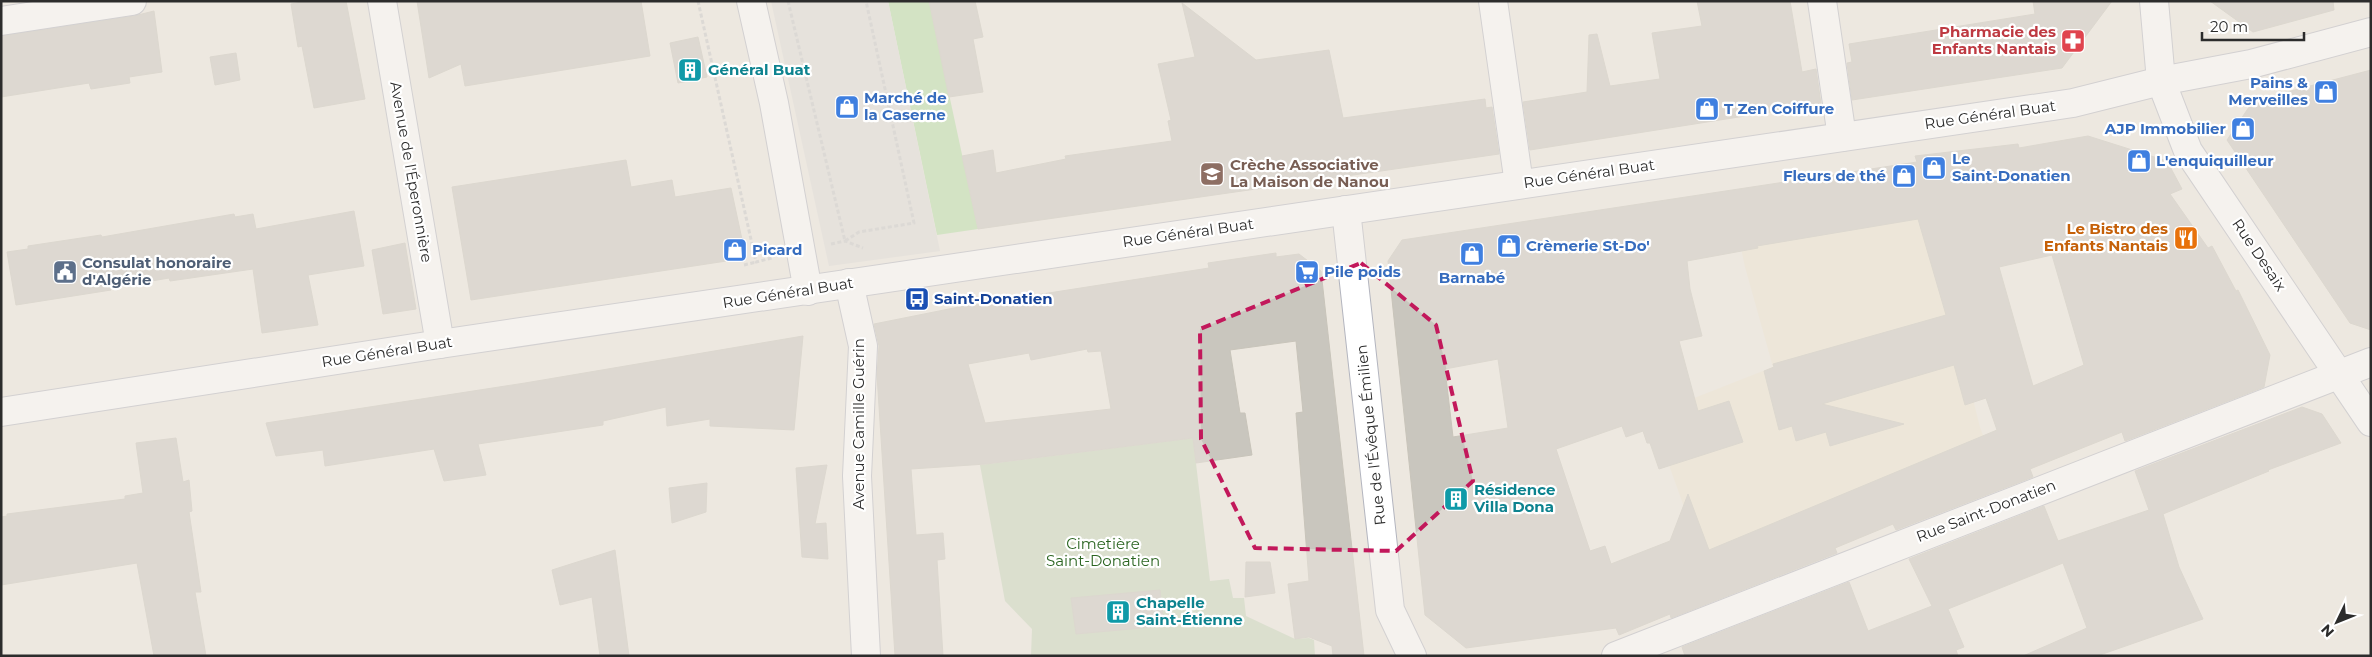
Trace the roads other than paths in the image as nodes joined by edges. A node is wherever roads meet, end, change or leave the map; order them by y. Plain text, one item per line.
1 (132, 1) edge
2 (382, 1) edge
3 (751, 1) edge
4 (1493, 1) edge
5 (1822, 1) edge
6 (2154, 1) edge
7 (1, 20) edge
8 (2371, 32) edge
9 (2161, 81) junction
10 (1842, 137) junction
11 (1519, 184) junction
12 (1346, 210) junction
13 (849, 284) junction
14 (808, 290) junction
15 (440, 344) junction
16 (2371, 362) edge
17 (2338, 373) junction
18 (1, 412) edge
19 (2371, 422) edge
20 (1629, 654) edge
21 (866, 656) edge
22 (1412, 656) edge

1 - 7 street
2 - 15 street, Avenue de l'Éperonnière
3 - 14 street
4 - 11 street
5 - 10 street
6 - 9 street, Rue Desaix
8 - 9 street, Rue Général Buat
9 - 10 street, Rue Général Buat
9 - 17 street, Rue Desaix
10 - 11 street, Rue Général Buat
11 - 12 street, Rue Général Buat
12 - 13 street, Rue Général Buat
12 - 22 street, Rue de l'Évêque Émilien
13 - 14 street, Rue Général Buat
13 - 21 street, Avenue Camille Guérin
14 - 15 street, Rue Général Buat
15 - 18 street, Rue Général Buat
16 - 17 street, Rue Saint-Donatien
17 - 19 street, Rue Desaix
17 - 20 street, Rue Saint-Donatien

